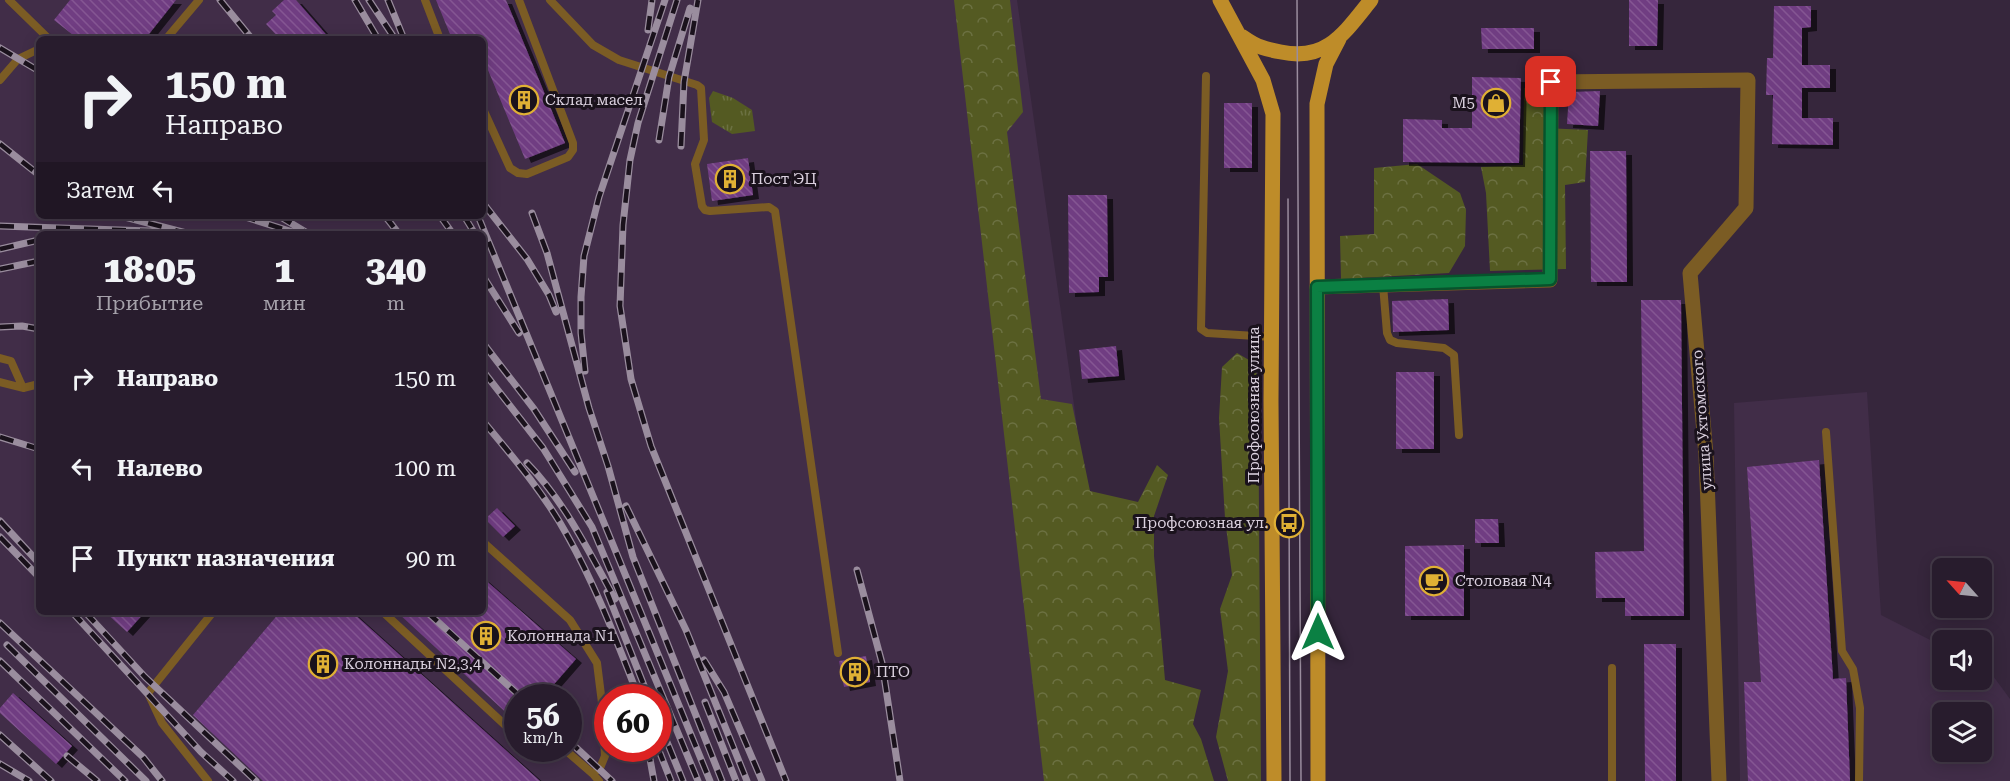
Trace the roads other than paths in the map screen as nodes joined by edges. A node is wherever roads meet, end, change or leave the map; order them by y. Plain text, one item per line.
1 (9, 0) edge
2 (199, 0) edge
3 (425, 0) edge
4 (519, 0) edge
5 (550, 0) edge
6 (1220, 0) edge
7 (1371, 0) edge
8 (1240, 35) junction
9 (46, 36) edge
10 (169, 36) edge
11 (439, 36) edge
12 (1339, 39) junction
13 (36, 50) edge
14 (1206, 75) dead end
15 (0, 81) edge
16 (486, 116) edge
17 (1383, 285) junction
18 (1317, 287) junction
19 (1272, 337) junction
20 (0, 358) edge
21 (0, 382) edge
22 (36, 385) edge
23 (23, 388) junction
24 (1826, 432) dead end
25 (1459, 435) dead end
26 (486, 545) edge
27 (211, 615) edge
28 (386, 615) edge
29 (838, 653) dead end
30 (1612, 668) dead end
31 (504, 722) edge
32 (579, 762) edge
33 (593, 774) junction
34 (208, 781) edge
35 (599, 781) edge
36 (1274, 781) edge
37 (1318, 781) edge
38 (1612, 781) edge
39 (1719, 781) edge
40 (1859, 781) edge

1 - 9 lane
2 - 10 lane
3 - 11 lane
4 - 16 lane
5 - 29 lane
6 - 8 main road, Профсоюзная улица
7 - 12 main road
8 - 12 main road
8 - 19 main road, Профсоюзная улица
12 - 18 main road
13 - 15 lane
14 - 19 lane
17 - 18 street
17 - 25 lane
17 - 39 street, улица Ухтомского
18 - 37 main road
19 - 36 main road, Профсоюзная улица
20 - 23 lane
21 - 23 lane
22 - 23 lane
24 - 40 lane
26 - 33 lane
27 - 34 lane
28 - 31 lane
30 - 38 lane
32 - 33 lane
33 - 35 lane

